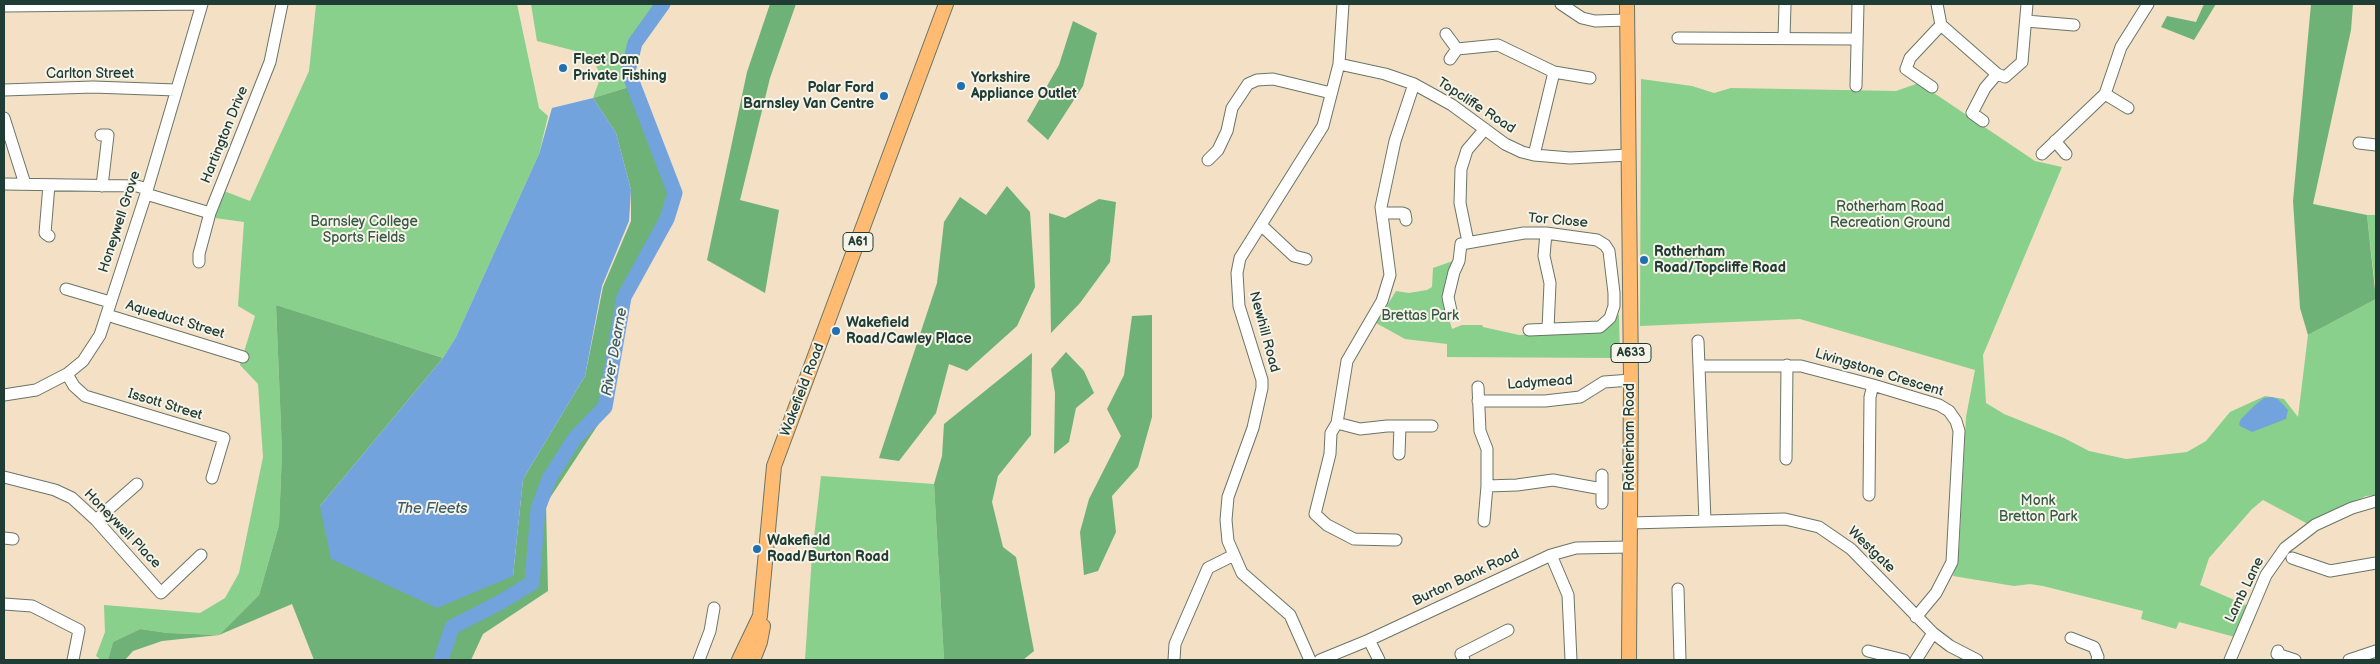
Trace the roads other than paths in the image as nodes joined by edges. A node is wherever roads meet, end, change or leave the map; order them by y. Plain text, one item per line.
1 (202, 4) edge
2 (282, 4) edge
3 (946, 4) edge
4 (1343, 4) edge
5 (1561, 4) edge
6 (1628, 4) edge
7 (1785, 4) edge
8 (1858, 4) edge
9 (1937, 4) edge
10 (2027, 4) edge
11 (2148, 4) edge
12 (4, 6) edge
13 (1627, 20) junction
14 (2026, 21) junction
15 (1942, 25) junction
16 (2074, 25) dead end
17 (1446, 34) dead end
18 (1678, 38) dead end
19 (1784, 38) junction
20 (1857, 39) junction
21 (1457, 49) junction
22 (1450, 59) dead end
23 (1339, 64) junction
24 (1554, 72) junction
25 (1997, 74) junction
26 (1590, 78) dead end
27 (1414, 84) junction
28 (1856, 86) dead end
29 (1932, 87) dead end
30 (4, 90) edge
31 (176, 90) junction
32 (1331, 94) junction
33 (2105, 94) junction
34 (2128, 108) dead end
35 (4, 118) edge
36 (1983, 121) dead end
37 (1485, 130) junction
38 (101, 134) dead end
39 (2055, 141) junction
40 (2359, 143) dead end
41 (2376, 145) edge
42 (2042, 154) dead end
43 (2066, 154) dead end
44 (1629, 155) junction
45 (1534, 156) junction
46 (1208, 160) dead end
47 (4, 184) edge
48 (25, 184) junction
49 (49, 185) junction
50 (102, 186) junction
51 (147, 192) junction
52 (210, 213) junction
53 (1382, 213) junction
54 (1406, 220) dead end
55 (1261, 225) junction
56 (1546, 233) junction
57 (49, 236) dead end
58 (1468, 242) junction
59 (1306, 259) dead end
60 (199, 262) dead end
61 (66, 289) dead end
62 (110, 302) junction
63 (1451, 311) dead end
64 (107, 315) junction
65 (1548, 329) junction
66 (1529, 330) dead end
67 (1698, 341) dead end
68 (238, 353) dead end
69 (1787, 365) junction
70 (1700, 366) junction
71 (67, 374) junction
72 (1631, 380) junction
73 (1873, 385) junction
74 (1478, 387) dead end
75 (4, 395) edge
76 (1478, 401) junction
77 (1337, 423) junction
78 (1400, 426) junction
79 (1432, 426) dead end
80 (1399, 454) dead end
81 (1786, 459) dead end
82 (1602, 475) dead end
83 (4, 477) edge
84 (212, 478) dead end
85 (137, 484) dead end
86 (1487, 486) junction
87 (1866, 487) dead end
88 (1602, 489) junction
89 (2376, 502) edge
90 (1602, 503) dead end
91 (96, 520) junction
92 (1705, 521) junction
93 (1484, 522) dead end
94 (1630, 523) junction
95 (1396, 540) dead end
96 (1630, 548) junction
97 (201, 555) dead end
98 (1234, 555) junction
99 (1551, 555) junction
100 (2292, 558) dead end
101 (2376, 562) edge
102 (1678, 589) dead end
103 (4, 604) edge
104 (714, 608) dead end
105 (760, 616) junction
106 (1916, 617) junction
107 (1508, 630) dead end
108 (1933, 633) junction
109 (2071, 638) dead end
110 (1369, 640) junction
111 (1868, 651) dead end
112 (2278, 651) dead end
113 (2376, 651) edge
114 (1177, 656) edge
115 (754, 659) edge
116 (73, 660) edge
117 (699, 660) edge
118 (739, 660) edge
119 (1310, 660) edge
120 (1320, 660) edge
121 (1379, 660) edge
122 (1464, 660) edge
123 (1571, 660) edge
124 (1629, 660) edge
125 (1680, 660) edge
126 (1904, 660) edge
127 (1916, 660) edge
128 (1977, 660) edge
129 (2097, 660) edge
130 (2230, 660) edge
131 (2295, 660) edge
132 (2349, 660) edge

1 - 12 street
1 - 31 street, Honeywell Grove
2 - 52 street, Hartington Drive
3 - 105 main road, Wakefield Road / A61
4 - 23 street, Newhill Road
5 - 13 street
6 - 13 main road, Rotherham Road / A633
7 - 19 street
8 - 20 street
9 - 15 street
10 - 14 street
11 - 33 street
13 - 44 main road, Rotherham Road / A633
14 - 16 street
14 - 25 street
15 - 25 street
15 - 29 street
17 - 21 street
18 - 19 street
19 - 20 street
20 - 28 street
21 - 22 street
21 - 24 street
23 - 27 street, Topcliffe Road
23 - 32 street, Newhill Road
24 - 26 street
24 - 45 street
25 - 36 street
27 - 37 street, Topcliffe Road
27 - 53 street
30 - 31 street, Carlton Street
31 - 51 street, Honeywell Grove
32 - 46 street
32 - 55 street, Newhill Road
33 - 34 street
33 - 39 street
35 - 48 street
37 - 45 street, Topcliffe Road
37 - 58 street
38 - 50 street
39 - 42 street
39 - 43 street
40 - 41 street
44 - 45 street, Topcliffe Road
44 - 72 main road, Rotherham Road / A633
47 - 48 street
48 - 49 street
49 - 50 street
49 - 57 street
50 - 51 street
51 - 52 street
51 - 62 street, Honeywell Grove
52 - 60 street, Hartington Drive
53 - 54 street
53 - 77 street
55 - 59 street
55 - 98 street, Newhill Road
56 - 58 street, Tor Close
56 - 65 street
56 - 65 street, Tor Close
58 - 63 street
61 - 62 street
62 - 64 street, Honeywell Grove
64 - 68 street, Aqueduct Street
64 - 71 street, Honeywell Grove
65 - 66 street, Tor Close
67 - 70 street
69 - 70 street, Livingstone Crescent
69 - 73 street, Livingstone Crescent
69 - 81 street
70 - 92 street
71 - 75 street, Honeywell Grove
71 - 84 street, Issott Street
72 - 76 street, Ladymead
72 - 94 main road, Rotherham Road / A633
73 - 87 street
73 - 106 street, Livingstone Crescent
74 - 76 street
76 - 86 street
77 - 78 street
77 - 95 street
78 - 79 street
78 - 80 street
82 - 88 street
83 - 91 street, Honeywell Place
85 - 91 street
86 - 88 street
86 - 93 street
88 - 90 street
89 - 130 street, Lamb Lane
91 - 97 street, Honeywell Place
92 - 94 street, Westgate
92 - 106 street, Westgate
94 - 96 main road, Rotherham Road / A633
96 - 99 street, Burton Bank Road
96 - 124 main road, Rotherham Road / A633
98 - 114 street
98 - 119 street, Newhill Road
99 - 110 street, Burton Bank Road
99 - 123 street
100 - 101 street
102 - 125 street
103 - 116 street
104 - 117 street
105 - 115 main road, A61
105 - 118 main road, A61
106 - 108 street, Westgate
107 - 122 street
108 - 127 street
108 - 128 street, Westgate
109 - 129 street
110 - 120 street, Burton Bank Road
110 - 121 street
111 - 126 street
112 - 131 street
113 - 132 street

